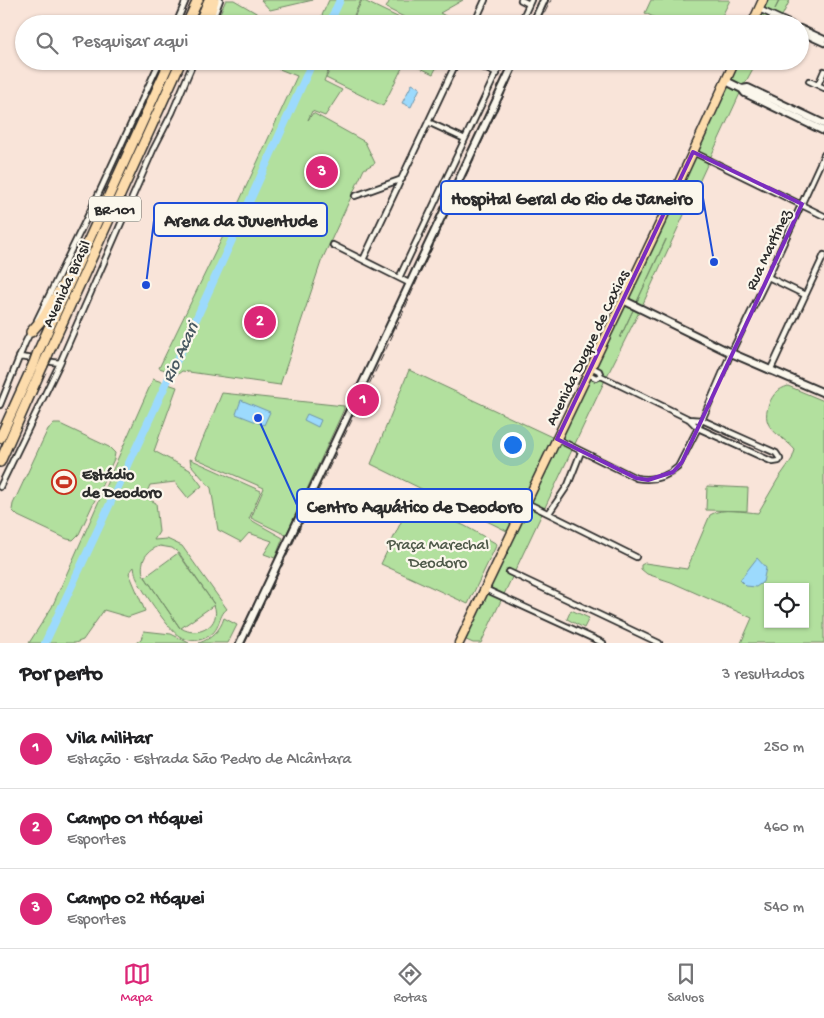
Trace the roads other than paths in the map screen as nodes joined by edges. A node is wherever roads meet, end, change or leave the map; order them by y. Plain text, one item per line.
1 (186, 0) edge
2 (198, 0) edge
3 (209, 0) edge
4 (214, 0) edge
5 (220, 0) edge
6 (485, 0) edge
7 (521, 0) edge
8 (544, 0) edge
9 (763, 0) edge
10 (530, 2) edge
11 (759, 9) junction
12 (180, 15) edge
13 (191, 15) edge
14 (202, 15) edge
15 (210, 15) edge
16 (214, 15) edge
17 (478, 15) edge
18 (524, 15) edge
19 (537, 15) edge
20 (756, 15) edge
21 (769, 15) edge
22 (809, 34) edge
23 (809, 35) edge
24 (824, 39) edge
25 (824, 43) edge
26 (156, 70) edge
27 (166, 70) edge
28 (178, 70) edge
29 (190, 70) edge
30 (453, 70) edge
31 (489, 70) edge
32 (499, 70) edge
33 (511, 70) edge
34 (731, 70) edge
35 (824, 71) edge
36 (497, 74) junction
37 (726, 80) junction
38 (810, 80) dead end
39 (818, 85) junction
40 (824, 88) edge
41 (742, 89) junction
42 (428, 122) junction
43 (824, 124) edge
44 (824, 131) edge
45 (468, 134) junction
46 (465, 139) junction
47 (478, 139) junction
48 (693, 152) junction
49 (824, 154) edge
50 (402, 179) junction
51 (355, 196) dead end
52 (802, 204) junction
53 (824, 216) edge
54 (333, 245) dead end
55 (824, 255) edge
56 (82, 256) junction
57 (363, 260) junction
58 (768, 277) junction
59 (399, 278) junction
60 (410, 283) junction
61 (805, 295) junction
62 (624, 300) junction
63 (31, 332) junction
64 (731, 353) junction
65 (19, 357) junction
66 (60, 363) junction
67 (590, 371) junction
68 (770, 371) junction
69 (824, 393) edge
70 (0, 405) edge
71 (689, 419) junction
72 (702, 420) junction
73 (698, 428) junction
74 (741, 437) junction
75 (0, 438) edge
76 (557, 439) junction
77 (737, 445) junction
78 (581, 452) junction
79 (0, 462) edge
80 (0, 487) edge
81 (527, 502) junction
82 (549, 513) junction
83 (636, 557) dead end
84 (509, 572) dead end
85 (485, 589) junction
86 (240, 643) edge
87 (459, 643) edge
88 (604, 643) edge
89 (659, 643) edge

1 - 12 street
2 - 13 highway
3 - 14 highway
4 - 15 highway
5 - 16 street
6 - 17 street
7 - 10 street
8 - 19 street
9 - 11 main road
10 - 18 street
11 - 20 main road
11 - 21 street
22 - 24 street
23 - 25 street
26 - 63 street
27 - 56 highway, Avenida Brasil / BR-101
28 - 79 highway, Avenida Brasil / BR-101, bridge
29 - 66 street
30 - 42 street
31 - 36 street
32 - 36 street
33 - 47 street
34 - 37 main road, Avenida Duque de Caxias
35 - 39 street
36 - 45 street
37 - 41 street
37 - 48 main road, Avenida Duque de Caxias
38 - 39 street
39 - 40 street
41 - 43 street
41 - 44 street
42 - 46 street
42 - 50 street
45 - 46 street
45 - 47 street
46 - 59 street
47 - 60 street
48 - 52 street
48 - 62 main road, Avenida Duque de Caxias
49 - 52 street, Rua Martínez
50 - 51 street
50 - 57 street
52 - 53 street
52 - 58 street, Rua Martínez
54 - 57 street
55 - 61 street
56 - 63 highway
56 - 75 highway, Avenida Brasil / BR-101, bridge
57 - 59 street
58 - 61 street
58 - 64 street, Rua Martínez
59 - 60 street
60 - 86 street
61 - 68 street
62 - 64 street
62 - 67 main road, Avenida Duque de Caxias
63 - 65 street
64 - 68 street
64 - 72 street, Rua Martínez
65 - 66 street
65 - 70 street
66 - 80 street
67 - 71 street
67 - 76 main road, Avenida Duque de Caxias
68 - 69 street
71 - 72 street
71 - 73 street
72 - 73 street, Rua Martínez
72 - 74 street
73 - 77 street
73 - 78 street, Rua Martínez
74 - 77 street
74 - 77 street
76 - 78 street
76 - 81 main road, Avenida Duque de Caxias
78 - 82 street
81 - 82 street
81 - 85 main road, Avenida Duque de Caxias
82 - 83 street
84 - 89 street
85 - 87 main road, Avenida Duque de Caxias
85 - 88 street

